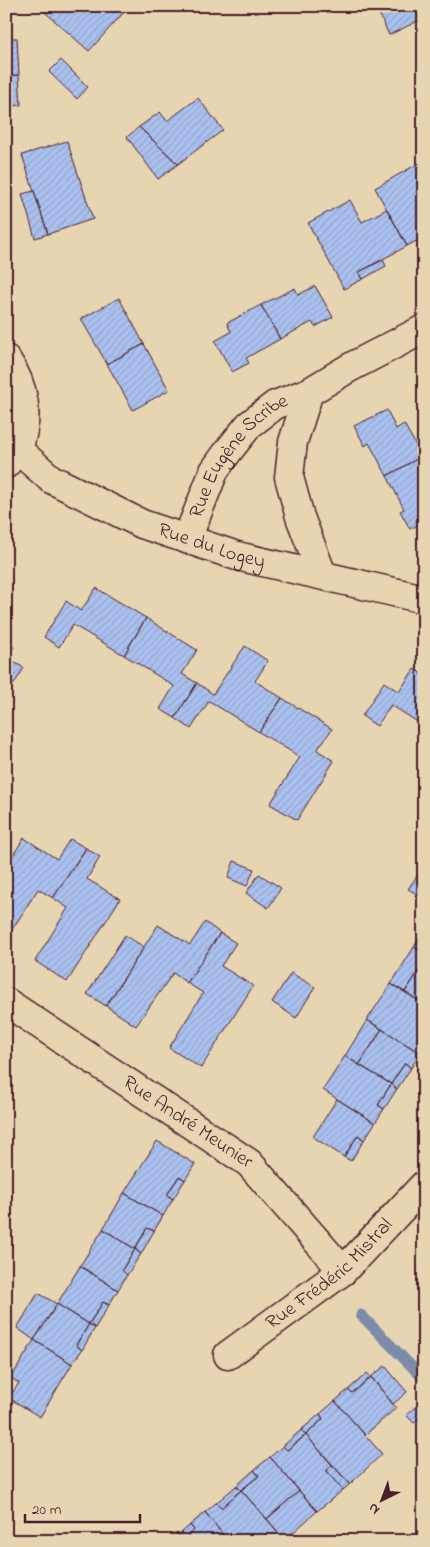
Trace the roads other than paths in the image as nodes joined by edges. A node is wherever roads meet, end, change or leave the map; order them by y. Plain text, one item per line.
1 (424, 329) edge
2 (6, 359) edge
3 (309, 392) junction
4 (12, 456) edge
5 (187, 539) junction
6 (322, 574) junction
7 (424, 599) edge
8 (6, 1002) edge
9 (424, 1185) edge
10 (342, 1271) junction
11 (228, 1355) dead end

1 - 3 street, Rue Eugène Scribe
2 - 4 street
3 - 5 street, Rue Eugène Scribe
3 - 6 street, Rue Eugène Scribe
4 - 5 street, Rue du Logey
5 - 6 street, Rue du Logey
6 - 7 street, Rue du Logey
8 - 10 street, Rue André Meunier
9 - 10 street, Rue Frédéric Mistral
10 - 11 street, Rue Frédéric Mistral

